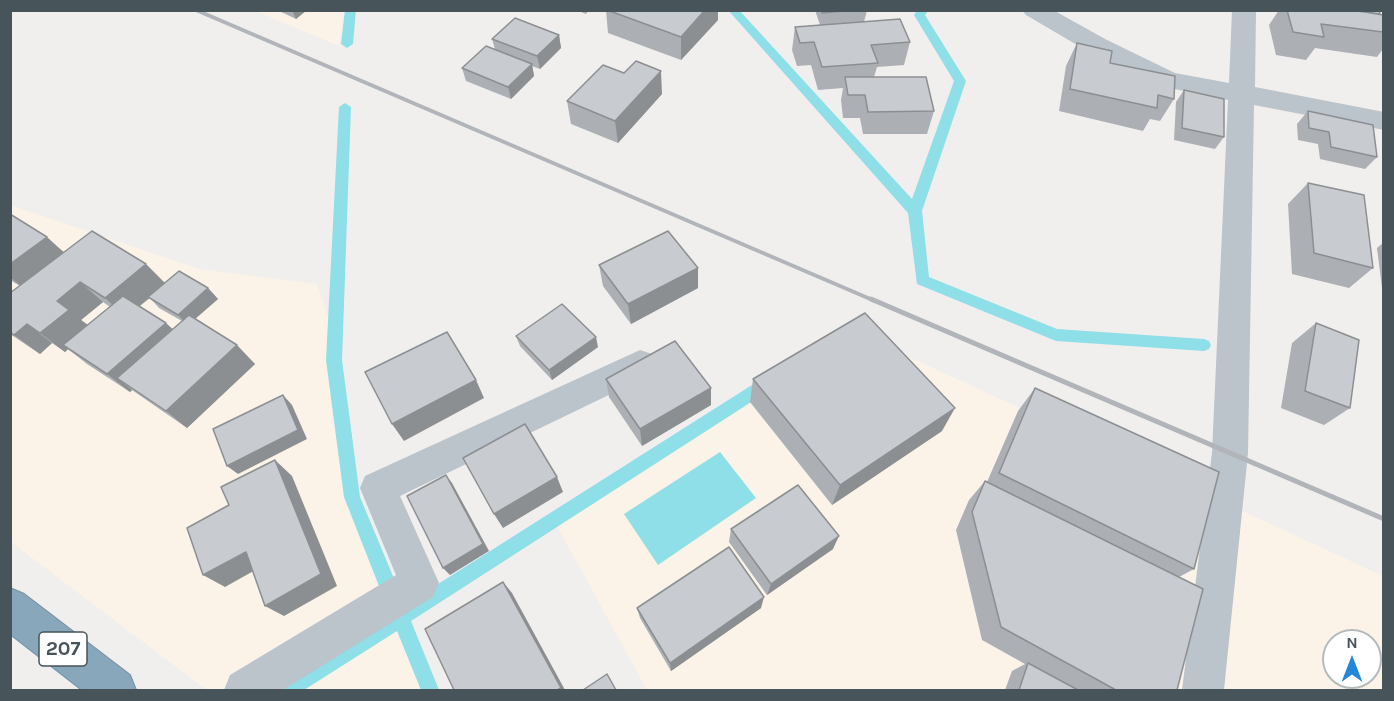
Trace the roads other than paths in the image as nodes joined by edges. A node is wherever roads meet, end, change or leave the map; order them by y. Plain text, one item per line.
1 (1034, 10) edge
2 (1244, 10) edge
3 (1242, 94) junction
4 (1383, 120) edge
5 (640, 364) edge
6 (10, 608) edge
7 (115, 690) edge
8 (245, 690) edge
9 (1203, 690) edge

1 - 3 street
2 - 3 street
3 - 4 street
3 - 9 street
5 - 8 street
6 - 7 highway, 207

